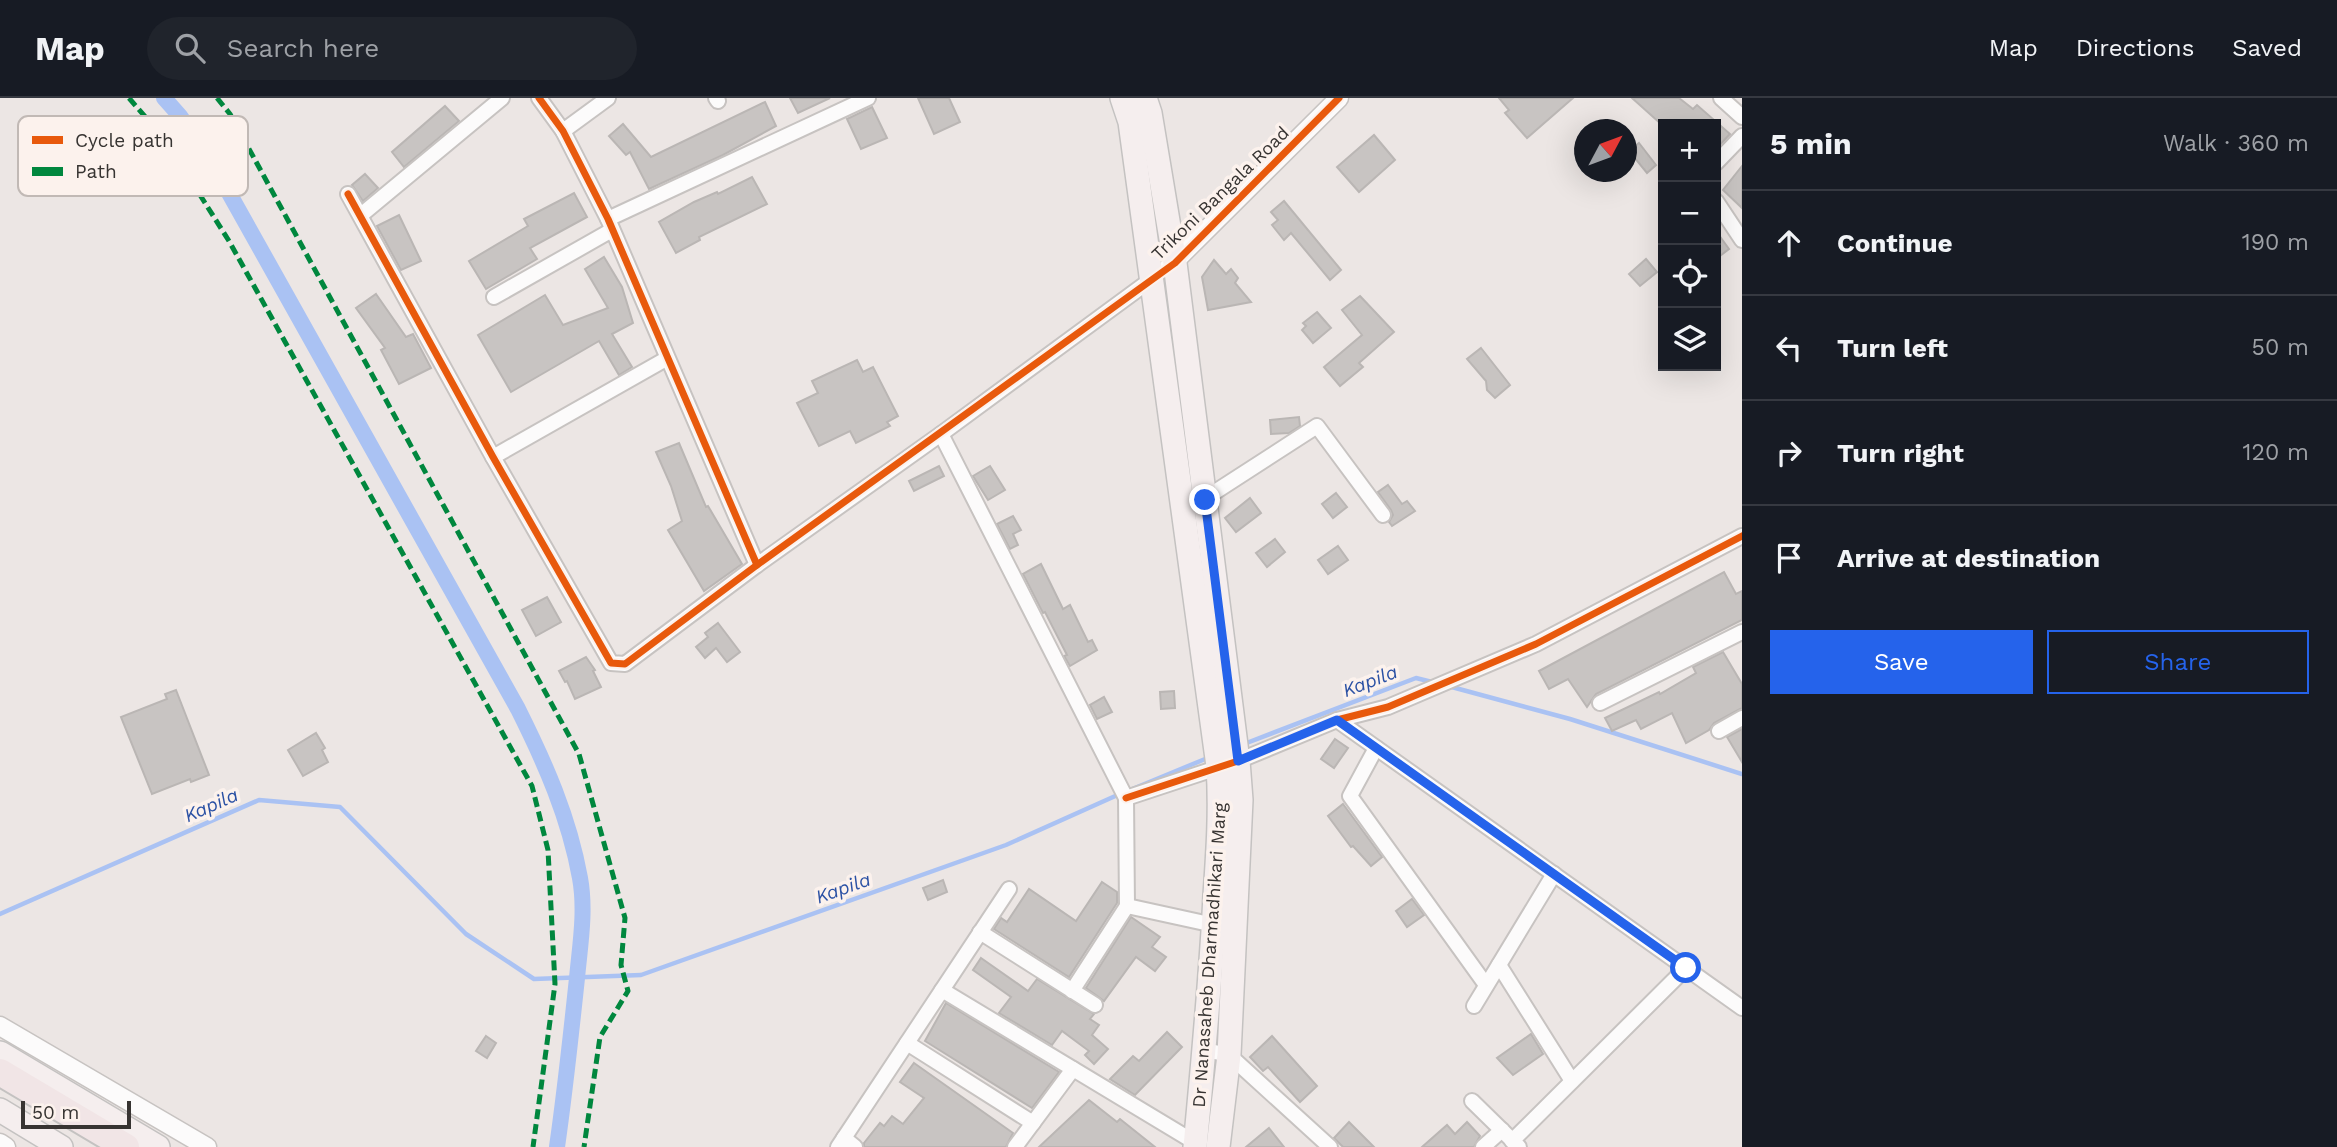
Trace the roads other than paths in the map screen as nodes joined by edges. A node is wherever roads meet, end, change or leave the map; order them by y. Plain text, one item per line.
1 (502, 98) edge
2 (539, 98) edge
3 (608, 98) edge
4 (868, 98) edge
5 (1122, 98) edge
6 (1145, 98) edge
7 (1339, 98) edge
8 (1721, 98) edge
9 (1742, 117) edge
10 (563, 131) junction
11 (1742, 136) edge
12 (1721, 158) edge
13 (348, 194) dead end
14 (1721, 208) edge
15 (361, 215) junction
16 (610, 225) junction
17 (1742, 240) edge
18 (1175, 263) junction
19 (1152, 279) junction
20 (494, 297) dead end
21 (666, 359) junction
22 (941, 434) junction
23 (493, 457) junction
24 (1194, 503) junction
25 (1383, 515) dead end
26 (1741, 540) edge
27 (757, 565) junction
28 (1742, 632) edge
29 (1600, 703) dead end
30 (1742, 718) edge
31 (1337, 720) junction
32 (1719, 731) dead end
33 (1376, 748) junction
34 (1228, 764) junction
35 (1126, 798) junction
36 (1554, 874) junction
37 (1009, 890) dead end
38 (1127, 906) junction
39 (1214, 925) junction
40 (980, 932) junction
41 (1499, 965) junction
42 (1686, 968) junction
43 (1486, 985) junction
44 (942, 990) junction
45 (1073, 990) junction
46 (1095, 1005) dead end
47 (1474, 1006) dead end
48 (1742, 1008) edge
49 (0, 1026) edge
50 (907, 1043) junction
51 (1205, 1050) junction
52 (0, 1053) edge
53 (1229, 1055) junction
54 (1073, 1069) junction
55 (0, 1072) edge
56 (1573, 1081) junction
57 (0, 1091) edge
58 (1472, 1101) dead end
59 (0, 1110) edge
60 (1033, 1123) junction
61 (1511, 1139) edge
62 (0, 1143) edge
63 (846, 1144) edge
64 (198, 1145) edge
65 (1196, 1145) edge
66 (6, 1147) edge
67 (61, 1147) edge
68 (95, 1147) edge
69 (126, 1147) edge
70 (158, 1147) edge
71 (1015, 1147) edge
72 (1219, 1147) edge
73 (1330, 1147) edge
74 (1483, 1147) edge

1 - 15 street
2 - 10 street
3 - 10 street
4 - 16 street
5 - 19 main road, Dr Nanasaheb Dharmadhikari Marg
6 - 18 main road, Dr Nanasaheb Dharmadhikari Marg
7 - 18 street, Trikoni Bangala Road
8 - 9 street
10 - 16 street
11 - 12 street
13 - 15 street
14 - 17 street
15 - 23 street
16 - 20 street
16 - 21 street
18 - 19 street, Trikoni Bangala Road
18 - 24 main road, Dr Nanasaheb Dharmadhikari Marg
19 - 22 street
19 - 24 main road, Dr Nanasaheb Dharmadhikari Marg
21 - 23 street
21 - 27 street
22 - 27 street
22 - 35 street
23 - 27 street
24 - 25 street
24 - 34 main road, Dr Nanasaheb Dharmadhikari Marg
26 - 31 street
28 - 29 street
30 - 32 street
31 - 33 street
31 - 34 street
33 - 36 street
33 - 43 street
34 - 35 street
34 - 39 main road, Dr Nanasaheb Dharmadhikari Marg
34 - 53 main road, Dr Nanasaheb Dharmadhikari Marg
35 - 38 street
36 - 41 street
36 - 42 street
37 - 40 street
38 - 39 street
38 - 45 street
39 - 51 main road, Dr Nanasaheb Dharmadhikari Marg
40 - 44 street
40 - 45 street
41 - 43 street
41 - 56 street
42 - 48 street
42 - 56 street
43 - 47 street
44 - 50 street
44 - 54 street
45 - 46 street
49 - 64 street
50 - 60 street
50 - 63 street
51 - 53 street
51 - 65 main road, Dr Nanasaheb Dharmadhikari Marg
52 - 70 main road
53 - 72 main road, Dr Nanasaheb Dharmadhikari Marg
53 - 73 street
54 - 60 street
54 - 65 street
55 - 69 highway
56 - 61 street
57 - 68 highway
58 - 61 street
59 - 67 main road
60 - 71 street
61 - 74 street
62 - 66 street

